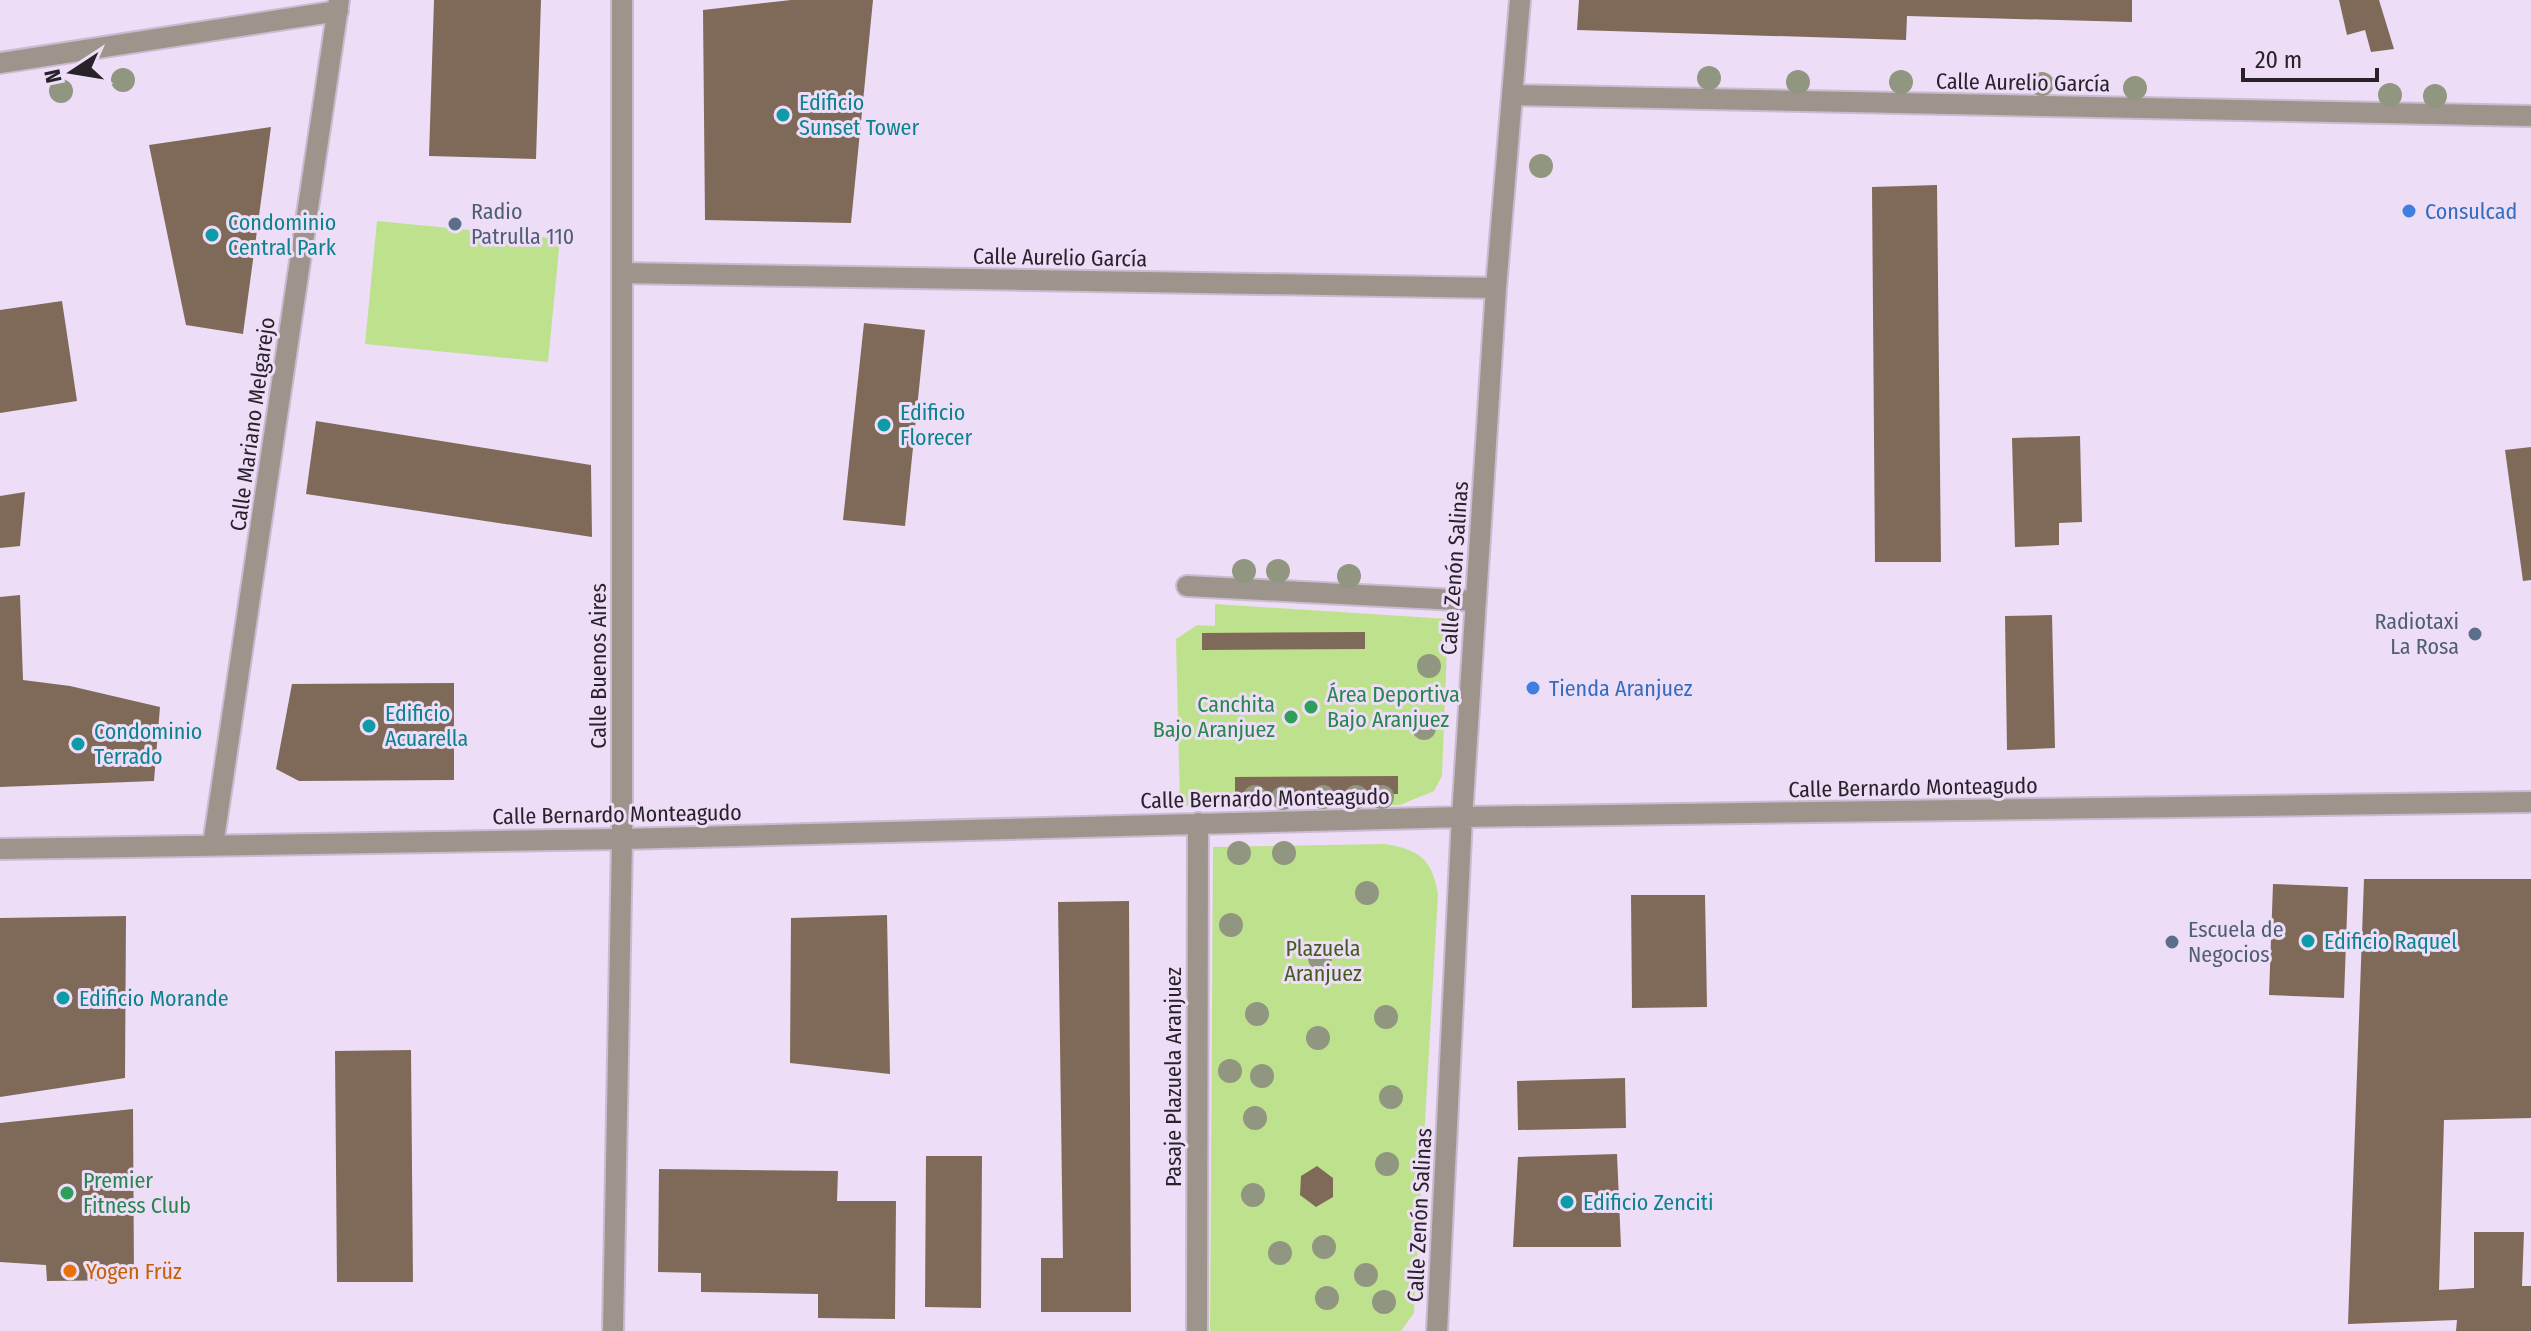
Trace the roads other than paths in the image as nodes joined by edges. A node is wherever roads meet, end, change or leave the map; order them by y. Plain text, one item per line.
1 (622, 0) edge
2 (1520, 0) edge
3 (338, 5) edge
4 (0, 63) edge
5 (1513, 95) junction
6 (2531, 116) edge
7 (622, 273) junction
8 (1496, 288) junction
9 (1187, 586) dead end
10 (1476, 601) junction
11 (2531, 802) edge
12 (1462, 817) junction
13 (1198, 823) junction
14 (622, 839) junction
15 (213, 845) junction
16 (0, 849) edge
17 (613, 1331) edge
18 (1197, 1331) edge
19 (1437, 1331) edge

1 - 7 street, Calle Buenos Aires
2 - 5 street, Calle Zenón Salinas
3 - 4 street
3 - 15 street, Calle Mariano Melgarejo
5 - 6 street, Calle Aurelio García
5 - 8 street, Calle Zenón Salinas
7 - 8 street, Calle Aurelio García
7 - 14 street, Calle Buenos Aires
8 - 10 street, Calle Zenón Salinas
9 - 10 street
10 - 12 street, Calle Zenón Salinas
11 - 12 street, Calle Bernardo Monteagudo
12 - 13 street, Calle Bernardo Monteagudo
12 - 19 street, Calle Zenón Salinas
13 - 14 street, Calle Bernardo Monteagudo
13 - 18 street, Pasaje Plazuela Aranjuez
14 - 15 street, Calle Bernardo Monteagudo
14 - 17 street, Calle Buenos Aires
15 - 16 street, Calle Bernardo Monteagudo

